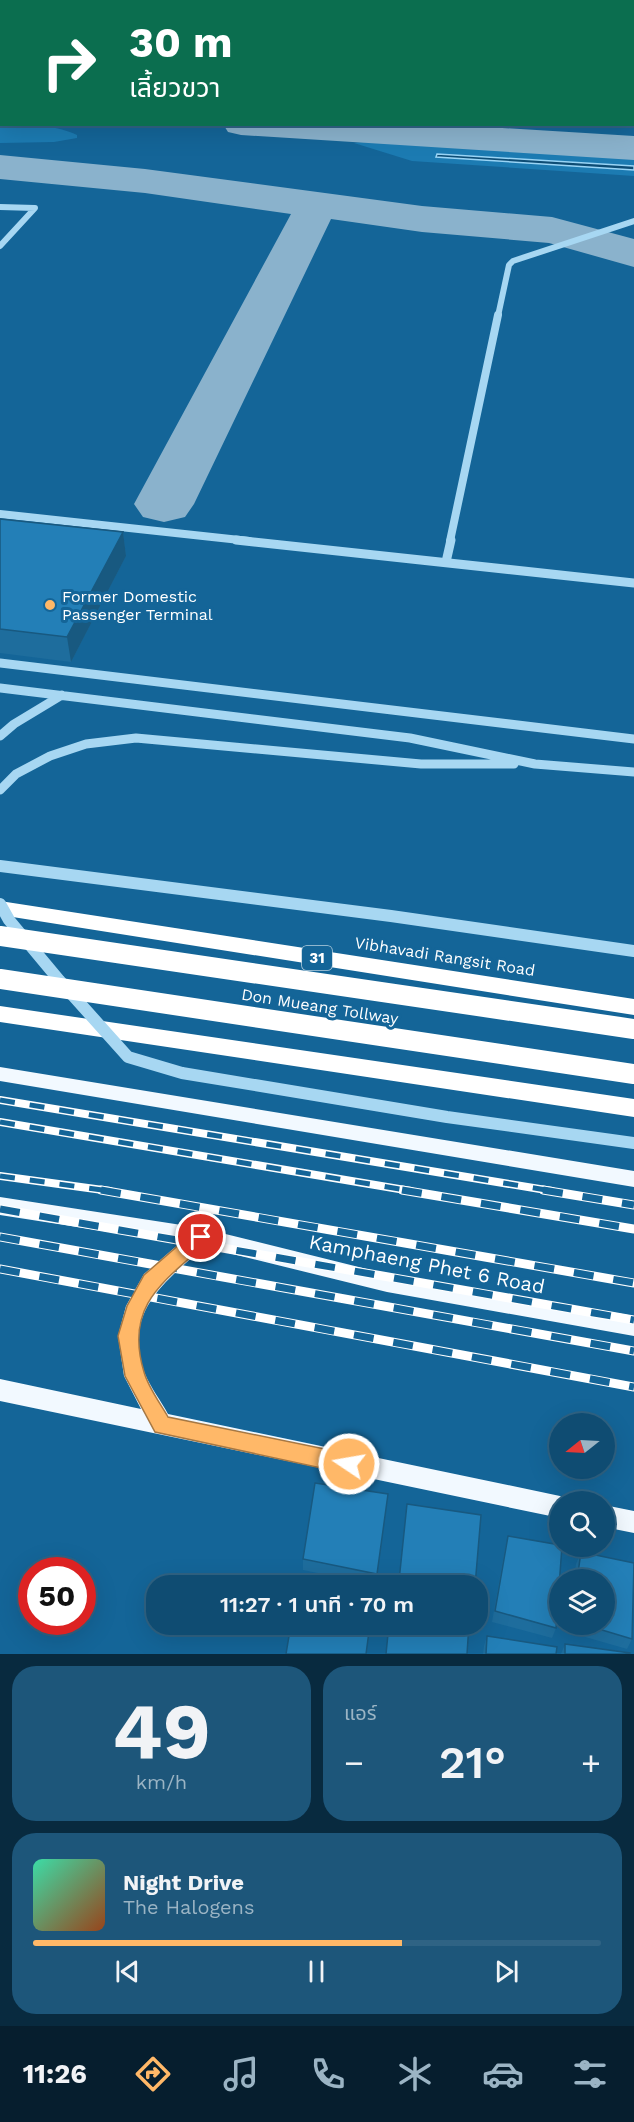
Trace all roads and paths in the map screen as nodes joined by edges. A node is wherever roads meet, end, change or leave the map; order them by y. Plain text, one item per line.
1 (0, 207) edge
2 (634, 221) edge
3 (0, 246) edge
4 (0, 514) edge
5 (446, 562) junction
6 (634, 583) edge
7 (0, 663) edge
8 (0, 688) edge
9 (62, 695) junction
10 (0, 736) edge
11 (634, 739) edge
12 (535, 764) junction
13 (634, 772) edge
14 (0, 790) edge
15 (0, 866) edge
16 (0, 906) edge
17 (0, 936) edge
18 (634, 951) edge
19 (0, 979) edge
20 (634, 1007) edge
21 (0, 1014) edge
22 (634, 1029) edge
23 (0, 1074) edge
24 (634, 1074) edge
25 (634, 1108) edge
26 (634, 1143) edge
27 (634, 1179) edge
28 (0, 1206) edge
29 (201, 1237) junction
30 (634, 1326) edge
31 (0, 1390) edge
32 (162, 1425) junction
33 (549, 1505) edge

1 - 3 lane
2 - 5 lane
4 - 5 lane
5 - 6 lane
7 - 11 lane
8 - 9 lane
9 - 10 lane
9 - 12 lane
12 - 13 lane
12 - 14 lane
15 - 18 lane
16 - 20 highway, Vibhavadi Rangsit Road / 31
16 - 26 lane, bridge
17 - 22 highway, Don Mueang Tollway / 31, bridge
19 - 24 highway, Don Mueang Tollway, bridge
21 - 25 highway
23 - 27 main road
28 - 29 main road, Kamphaeng Phet 6 Road
29 - 30 main road, Kamphaeng Phet 6 Road
29 - 32 main road
31 - 32 main road
32 - 33 main road

